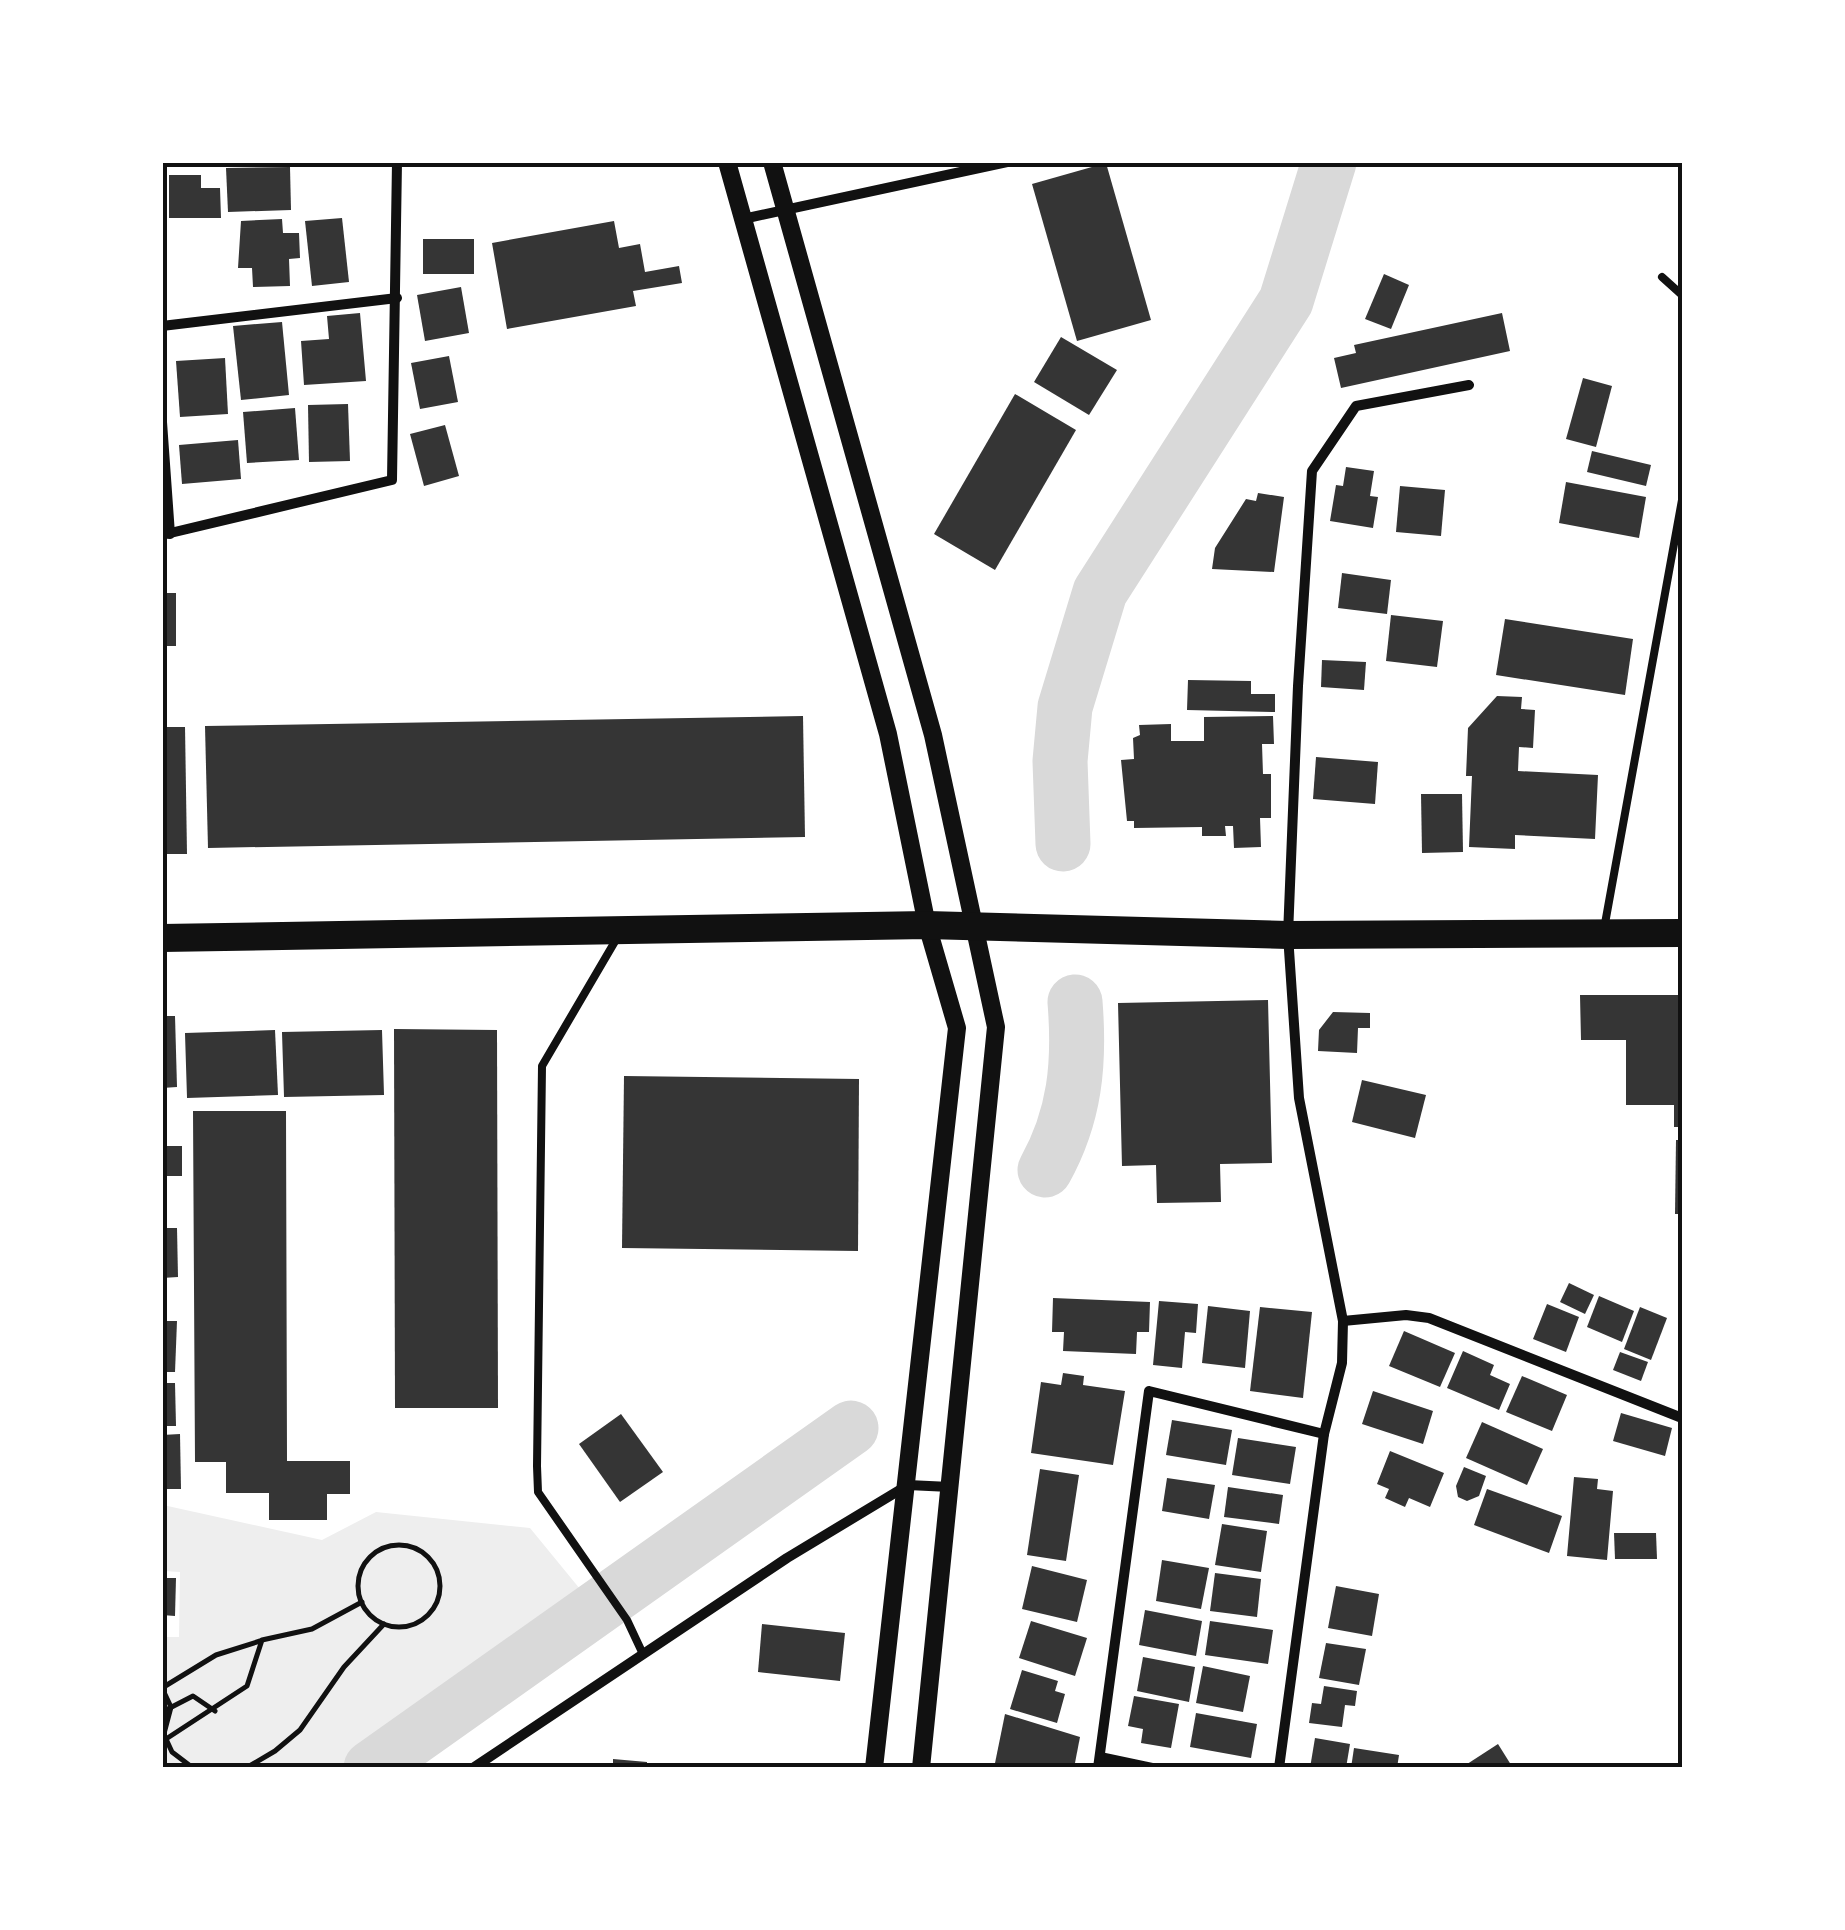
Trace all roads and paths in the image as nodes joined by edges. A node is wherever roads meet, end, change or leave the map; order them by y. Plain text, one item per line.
1 (398, 162) edge
2 (727, 162) edge
3 (772, 162) edge
4 (1006, 162) edge
5 (786, 210) junction
6 (743, 219) junction
7 (1662, 277) dead end
8 (1682, 294) edge
9 (396, 298) junction
10 (162, 326) edge
11 (1469, 385) dead end
12 (162, 422) edge
13 (1682, 500) edge
14 (166, 534) edge
15 (928, 926) junction
16 (972, 926) junction
17 (623, 929) junction
18 (1603, 933) junction
19 (1682, 933) edge
20 (1288, 934) junction
21 (162, 938) edge
22 (1343, 1321) junction
23 (1682, 1418) edge
24 (1324, 1434) junction
25 (908, 1485) junction
26 (951, 1487) junction
27 (362, 1602) junction
28 (384, 1624) junction
29 (262, 1640) junction
30 (642, 1652) junction
31 (171, 1707) junction
32 (215, 1711) junction
33 (162, 1712) edge
34 (164, 1740) edge
35 (1099, 1762) edge
36 (193, 1768) edge
37 (246, 1768) edge
38 (472, 1768) edge
39 (874, 1768) edge
40 (921, 1768) edge
41 (1152, 1768) edge
42 (1279, 1768) edge

1 - 9 street
2 - 6 street
3 - 5 street
4 - 5 street
5 - 6 street
5 - 16 street
6 - 15 street
7 - 8 lane
9 - 10 street
9 - 14 street
11 - 20 street
12 - 14 street
13 - 18 lane
15 - 16 highway
15 - 17 highway
15 - 25 street
16 - 20 highway
16 - 26 street
17 - 21 highway
17 - 30 lane
18 - 19 highway
18 - 20 highway
20 - 22 street
22 - 23 street
22 - 24 street
24 - 35 street
24 - 42 street
25 - 26 street
25 - 30 street
25 - 39 street
26 - 40 street
27 - 28 path
27 - 28 path
27 - 29 path
28 - 37 path
29 - 31 path
29 - 32 path
30 - 38 street
31 - 32 path
31 - 33 path
31 - 34 path
32 - 34 path
34 - 36 path
35 - 41 street

